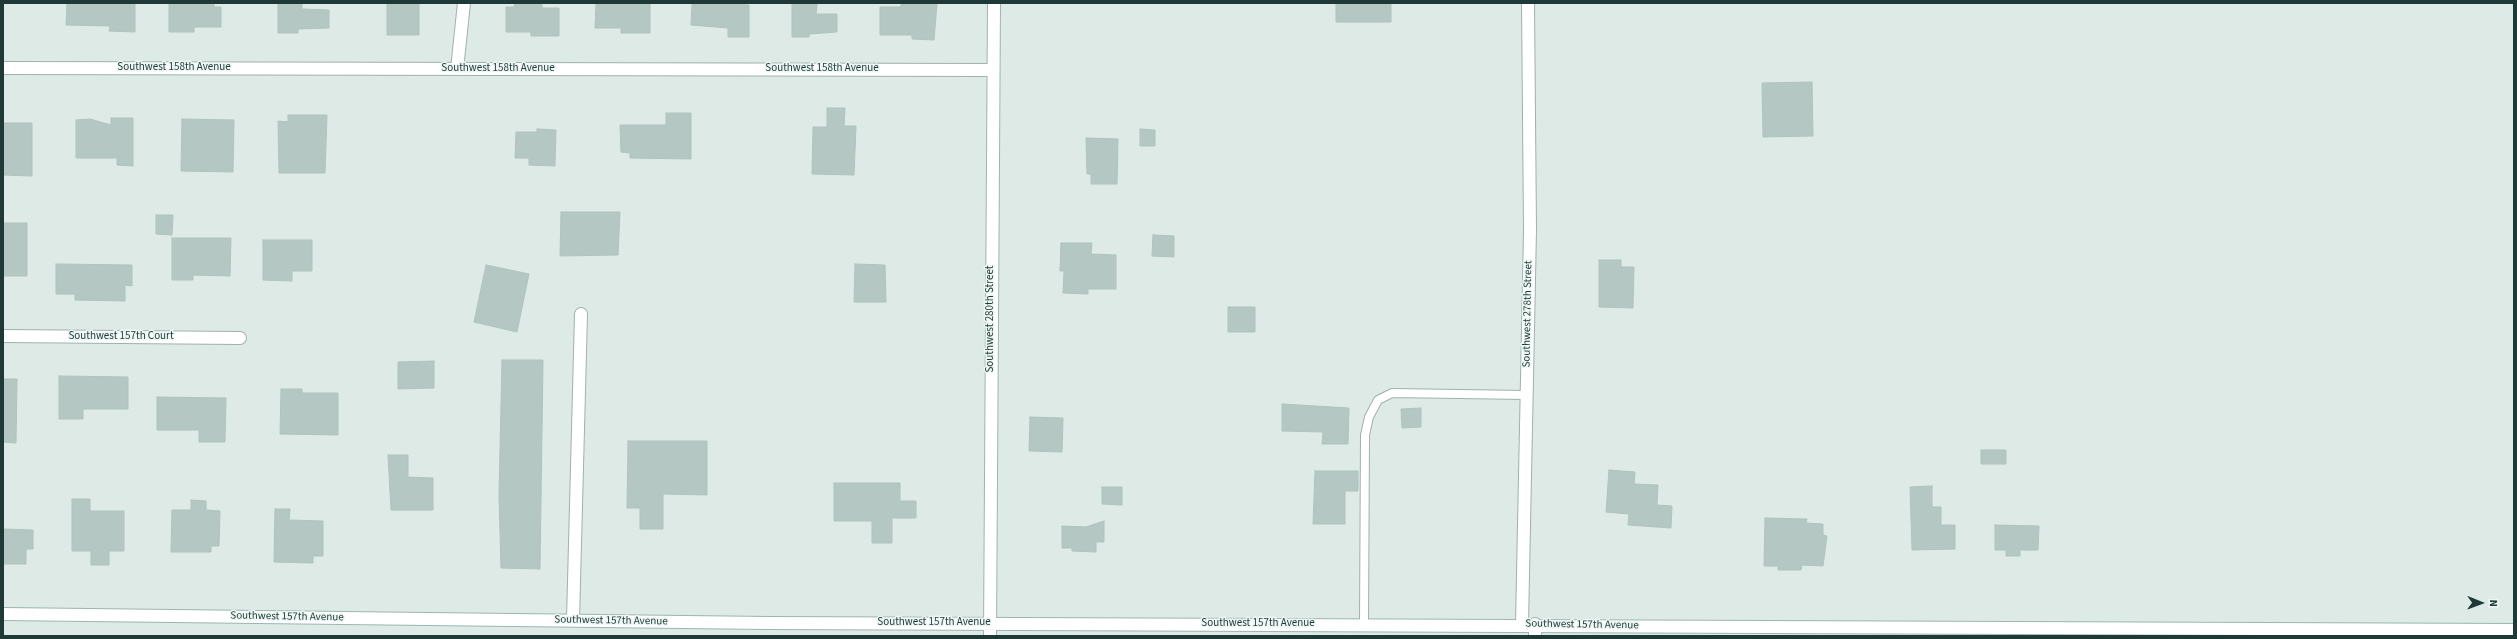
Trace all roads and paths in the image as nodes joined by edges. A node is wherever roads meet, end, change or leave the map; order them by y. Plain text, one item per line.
1 (464, 3) edge
2 (994, 3) edge
3 (1528, 3) edge
4 (3, 68) edge
5 (457, 68) junction
6 (993, 70) junction
7 (581, 314) dead end
8 (3, 336) edge
9 (240, 338) dead end
10 (1526, 395) junction
11 (3, 614) edge
12 (573, 620) junction
13 (990, 623) junction
14 (1364, 624) junction
15 (1522, 624) junction
16 (1535, 630) edge
17 (2514, 630) edge
18 (1656, 631) edge
19 (2070, 633) edge
20 (990, 636) edge

1 - 5 street
2 - 6 street, Southwest 280th Street
3 - 10 street, Southwest 278th Street
4 - 5 street, Southwest 158th Avenue
5 - 6 street, Southwest 158th Avenue
6 - 13 street, Southwest 280th Street
7 - 12 street
8 - 9 street, Southwest 157th Court
10 - 14 lane
10 - 15 street, Southwest 278th Street
11 - 12 street, Southwest 157th Avenue
12 - 13 street, Southwest 157th Avenue
13 - 14 street, Southwest 157th Avenue
13 - 20 street, Southwest 280th Street
14 - 15 street, Southwest 157th Avenue
15 - 16 street, Southwest 157th Avenue
16 - 18 street, Southwest 157th Avenue
17 - 19 street, Southwest 157th Avenue
18 - 19 street, Southwest 157th Avenue

